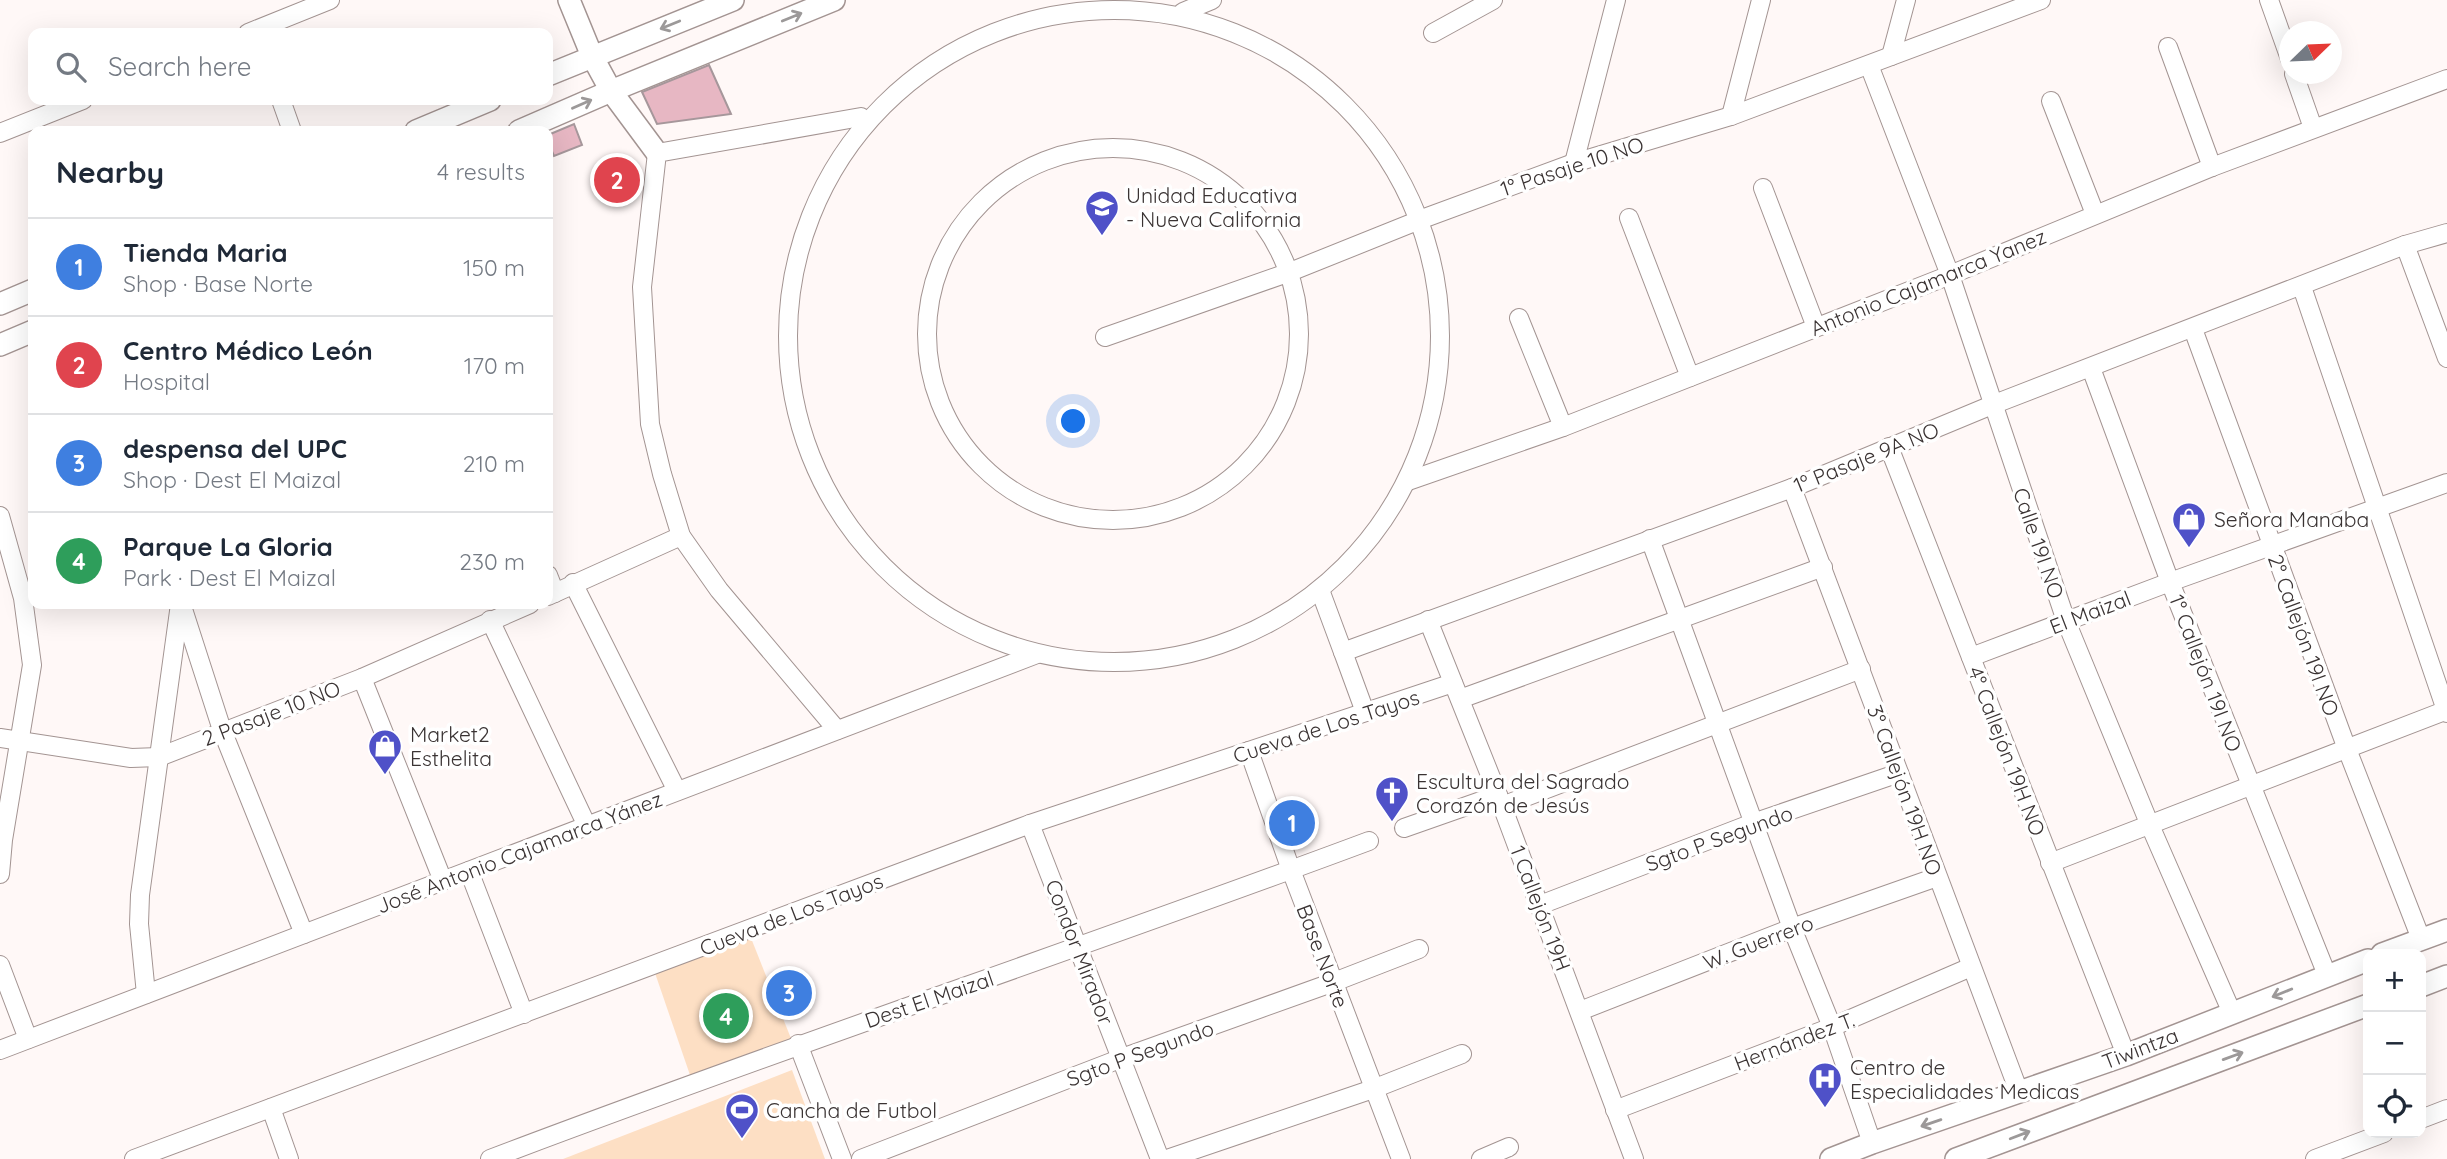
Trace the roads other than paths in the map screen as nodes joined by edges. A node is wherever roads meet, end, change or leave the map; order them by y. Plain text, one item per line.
1 (330, 0) edge
2 (569, 0) edge
3 (733, 0) edge
4 (835, 0) edge
5 (1212, 0) edge
6 (1493, 0) edge
7 (1616, 0) edge
8 (1761, 0) edge
9 (1906, 0) edge
10 (2041, 0) edge
11 (2269, 0) edge
12 (1142, 5) edge
13 (1183, 12) junction
14 (263, 28) edge
15 (2279, 29) edge
16 (1433, 33) dead end
17 (2168, 47) dead end
18 (592, 56) junction
19 (1891, 56) junction
20 (1869, 65) junction
21 (553, 73) edge
22 (2447, 79) edge
23 (2298, 84) edge
24 (611, 91) junction
25 (2050, 101) dead end
26 (70, 105) edge
27 (283, 105) edge
28 (477, 105) edge
29 (861, 117) junction
30 (1731, 117) junction
31 (290, 126) edge
32 (428, 126) edge
33 (531, 126) edge
34 (2313, 128) junction
35 (0, 133) edge
36 (657, 153) junction
37 (1574, 163) junction
38 (2211, 167) junction
39 (1763, 188) dead end
40 (2095, 214) junction
41 (1629, 218) dead end
42 (1422, 219) junction
43 (2447, 233) edge
44 (2405, 245) junction
45 (1290, 272) junction
46 (1950, 275) junction
47 (2302, 286) junction
48 (28, 292) edge
49 (0, 304) edge
50 (1519, 318) dead end
51 (1816, 327) junction
52 (2193, 329) junction
53 (28, 333) edge
54 (1105, 337) dead end
55 (0, 345) edge
56 (2447, 358) edge
57 (2091, 368) junction
58 (1690, 377) junction
59 (1992, 405) junction
60 (1563, 427) junction
61 (1889, 447) junction
62 (1408, 481) junction
63 (2447, 483) edge
64 (1792, 488) junction
65 (2378, 509) junction
66 (0, 516) edge
67 (681, 536) junction
68 (1650, 539) junction
69 (2272, 547) junction
70 (1823, 567) junction
71 (2170, 582) junction
72 (573, 583) junction
73 (1320, 590) junction
74 (553, 594) edge
75 (180, 609) edge
76 (183, 609) edge
77 (518, 609) edge
78 (490, 620) junction
79 (1680, 620) junction
80 (1428, 621) junction
81 (2066, 621) junction
82 (1343, 652) junction
83 (1037, 654) junction
84 (1971, 657) junction
85 (1861, 669) junction
86 (362, 678) junction
87 (1456, 691) junction
88 (2447, 711) edge
89 (1365, 712) junction
90 (1717, 726) junction
91 (222, 730) junction
92 (837, 730) junction
93 (0, 738) edge
94 (20, 742) junction
95 (2347, 749) junction
96 (1249, 751) junction
97 (159, 757) junction
98 (1899, 773) junction
99 (2249, 785) junction
100 (677, 791) junction
101 (1500, 800) junction
102 (1030, 824) junction
103 (1753, 824) junction
104 (2149, 824) junction
105 (587, 826) junction
106 (1404, 828) dead end
107 (1368, 841) dead end
108 (2050, 863) junction
109 (1291, 870) junction
110 (468, 871) junction
111 (0, 874) edge
112 (1937, 877) junction
113 (443, 881) junction
114 (1540, 905) junction
115 (1792, 928) junction
116 (2447, 930) edge
117 (304, 934) junction
118 (2421, 940) junction
119 (1079, 947) junction
120 (1419, 948) dead end
121 (2396, 949) edge
122 (2363, 962) edge
123 (0, 965) edge
124 (1971, 967) junction
125 (2327, 975) junction
126 (2447, 976) edge
127 (1334, 982) junction
128 (2426, 984) edge
129 (146, 994) junction
130 (2363, 1007) edge
131 (1580, 1011) junction
132 (2232, 1013) junction
133 (524, 1014) junction
134 (1832, 1027) junction
135 (28, 1039) junction
136 (799, 1044) junction
137 (0, 1049) edge
138 (1462, 1054) dead end
139 (2126, 1055) junction
140 (1122, 1058) junction
141 (2076, 1072) junction
142 (1373, 1088) junction
143 (2019, 1092) junction
144 (271, 1108) junction
145 (2091, 1108) junction
146 (2447, 1109) edge
147 (1615, 1110) junction
148 (2426, 1117) edge
149 (2372, 1138) edge
150 (1872, 1143) junction
151 (1509, 1147) dead end
152 (518, 1154) edge
153 (134, 1159) edge
154 (289, 1159) edge
155 (490, 1159) edge
156 (842, 1159) edge
157 (861, 1159) edge
158 (1160, 1159) edge
159 (1167, 1159) edge
160 (1401, 1159) edge
161 (1481, 1159) edge
162 (1634, 1159) edge
163 (1831, 1159) edge
164 (1956, 1159) edge
165 (2315, 1159) edge

1 - 14 street
2 - 18 street
3 -> 18 street
24 -> 4 street
5 - 13 street
6 - 16 street
7 - 37 street
8 - 30 street
9 - 19 street
10 - 19 street, 1° Pasaje 10 NO
11 - 15 street
12 - 13 street
12 - 29 street
13 - 42 street
17 - 38 street
18 - 21 street
18 - 24 street
19 - 20 street, 1° Pasaje 10 NO
20 - 30 street, 1° Pasaje 10 NO
20 - 46 street, Calle 19I NO
22 - 34 street, Antonio Cajamarca Yanez
23 - 34 street
33 -> 24 street
24 - 36 street
25 - 40 street
26 - 35 street
27 - 31 street
28 - 32 street
29 - 36 street
29 - 83 street
30 - 37 street, 1° Pasaje 10 NO
34 - 38 street, Antonio Cajamarca Yanez
36 - 67 street
37 - 42 street, 1° Pasaje 10 NO
38 - 40 street, Antonio Cajamarca Yanez
39 - 51 street
40 - 46 street, Antonio Cajamarca Yanez
41 - 58 street
42 - 45 street, 1° Pasaje 10 NO
42 - 62 street
43 - 44 street, 1º Pasaje 9A NO
44 - 47 street, 1º Pasaje 9A NO
44 - 56 street
45 - 45 street
45 - 54 street, 1° Pasaje 10 NO
46 - 51 street, Antonio Cajamarca Yanez
46 - 59 street, Calle 19I NO
47 - 52 street, 1º Pasaje 9A NO
47 - 65 street
48 - 49 street
50 - 60 street
51 - 58 street, Antonio Cajamarca Yanez
52 - 57 street, 1º Pasaje 9A NO
52 - 69 street, 2° Callejón 19I NO
53 - 55 street
57 - 59 street, 1º Pasaje 9A NO
57 - 71 street, 1° Callejón 19I NO
58 - 60 street, Antonio Cajamarca Yanez
59 - 61 street, 1º Pasaje 9A NO
59 - 81 street, Calle 19I NO
60 - 62 street, Antonio Cajamarca Yanez
61 - 64 street, 1º Pasaje 9A NO
61 - 84 street, 4° Callejón 19H NO
62 - 73 street
63 - 65 street, El Maizal
64 - 68 street, 1º Pasaje 9A NO
64 - 70 street, 3° Callejón 19H NO
65 - 69 street, El Maizal
65 - 88 street
66 - 94 street
67 - 72 street
67 - 92 street
68 - 79 street
68 - 80 street, 1º Pasaje 9A NO
69 - 71 street, El Maizal
69 - 95 street, 2° Callejón 19I NO
70 - 79 street, Cueva de Los Tayos
70 - 85 street, 3° Callejón 19H NO
71 - 81 street, El Maizal
71 - 99 street, 1° Callejón 19I NO
72 - 74 street
72 - 100 street
73 - 82 street
73 - 83 street
75 - 97 street
76 - 91 street
77 - 78 street, 2 Pasaje 10 NO
78 - 86 street, 2 Pasaje 10 NO
78 - 105 street
79 - 87 street, Cueva de Los Tayos
79 - 90 street
80 - 82 street, 1º Pasaje 9A NO
80 - 87 street, 1 Callejón 19H
81 - 84 street, El Maizal
81 - 104 street, Calle 19I NO
82 - 89 street
83 - 92 street, José Antonio Cajamarca Yánez
84 - 108 street, 4° Callejón 19H NO
85 - 90 street
85 - 98 street, 3° Callejón 19H NO
86 - 91 street, 2 Pasaje 10 NO
86 - 113 street
87 - 89 street, Cueva de Los Tayos
87 - 101 street, 1 Callejón 19H
88 - 95 street
89 - 96 street, Cueva de Los Tayos
90 - 101 street
90 - 103 street
91 - 97 street, 2 Pasaje 10 NO
91 - 117 street
92 - 100 street, José Antonio Cajamarca Yánez
93 - 94 street, 2 Pasaje 10 NO
94 - 97 street, 2 Pasaje 10 NO
94 - 111 street
95 - 99 street
95 - 118 street, 2° Callejón 19I NO
96 - 102 street, Cueva de Los Tayos
96 - 109 street, Base Norte
97 - 129 street
98 - 103 street, Sgto P Segundo
98 - 112 street, 3° Callejón 19H NO
99 - 104 street
99 - 125 street, 1° Callejón 19I NO
100 - 105 street, José Antonio Cajamarca Yánez
101 - 106 street
101 - 114 street, 1 Callejón 19H
102 - 119 street, Condor Mirador
102 - 133 street, Cueva de Los Tayos
103 - 114 street, Sgto P Segundo
103 - 115 street
104 - 108 street
104 - 132 street, Calle 19I NO
105 - 110 street, José Antonio Cajamarca Yánez
107 - 109 street, Dest El Maizal
108 - 139 street, 4° Callejón 19H NO
109 - 119 street, Dest El Maizal
109 - 127 street, Base Norte
110 - 113 street, José Antonio Cajamarca Yánez
110 - 133 street
112 - 115 street, W. Guerrero
112 - 124 street, 3° Callejón 19H NO
113 - 117 street, José Antonio Cajamarca Yánez
114 - 131 street, 1 Callejón 19H
115 - 131 street, W. Guerrero
115 - 134 street
116 - 118 street
117 - 129 street, José Antonio Cajamarca Yánez
118 - 121 street
119 - 136 street, Dest El Maizal
119 - 140 street, Condor Mirador
120 - 127 street, Sgto P Segundo
122 - 125 street, Tiwintza
123 - 135 street
124 - 134 street, Hernández T.
124 - 143 street, 3° Callejón 19H NO
125 -> 132 street, Tiwintza
126 - 128 street
127 - 140 street, Sgto P Segundo
127 - 142 street, Base Norte
129 - 135 street, José Antonio Cajamarca Yánez
145 -> 130 street, Tiwintza
131 - 147 street, 1 Callejón 19H
132 - 139 street, Tiwintza
133 - 144 street, Cueva de Los Tayos
134 - 147 street, Hernández T.
134 - 150 street
135 - 137 street, José Antonio Cajamarca Yánez
136 - 152 street, Dest El Maizal
136 - 156 street
138 - 142 street
139 - 141 street, Tiwintza
140 - 157 street, Sgto P Segundo
140 - 158 street, Condor Mirador
141 - 143 street, Tiwintza
141 - 145 street
142 - 159 street
142 - 160 street, Base Norte
143 -> 150 street, Tiwintza
144 - 153 street, Cueva de Los Tayos
144 - 154 street
164 -> 145 street, Tiwintza
146 - 148 street
147 - 162 street, 1 Callejón 19H
149 - 165 street
150 - 163 street, Tiwintza
151 - 161 street
152 - 155 street, Dest El Maizal

